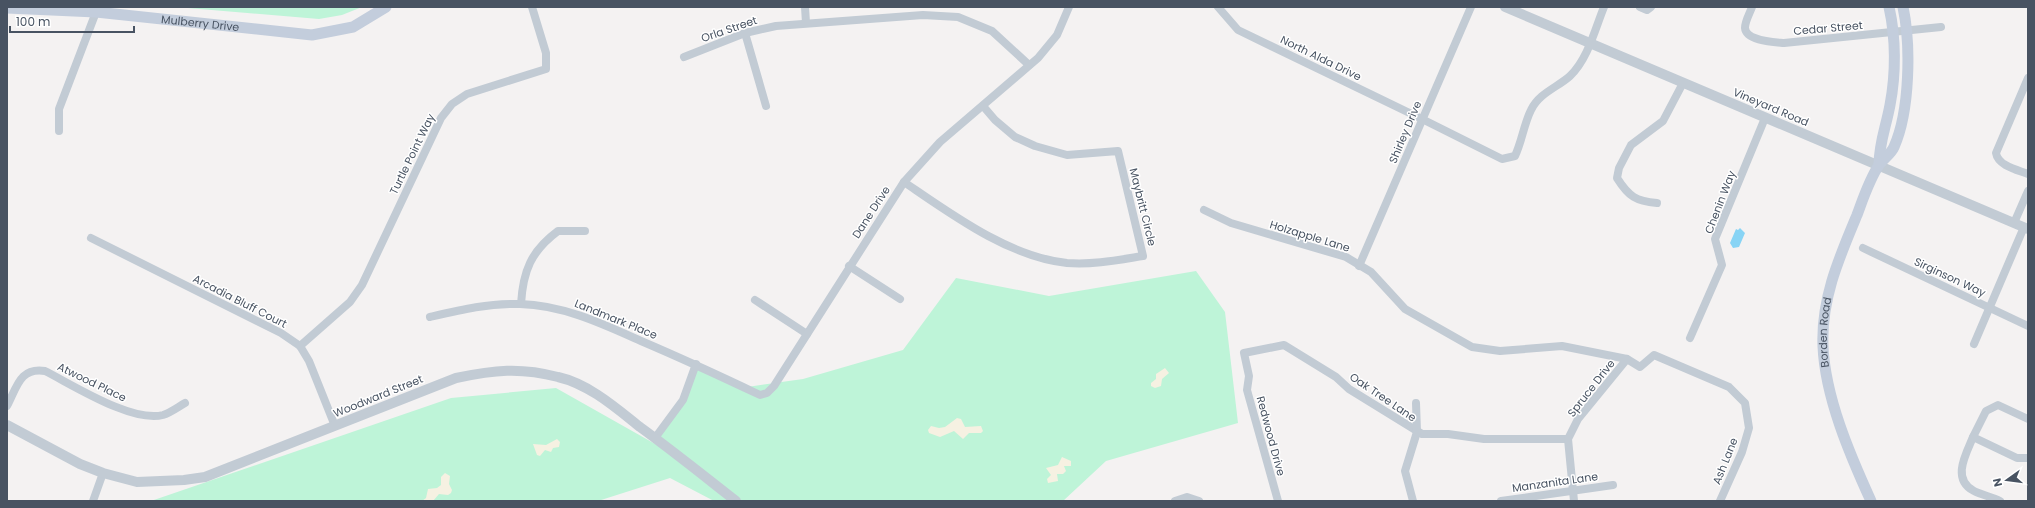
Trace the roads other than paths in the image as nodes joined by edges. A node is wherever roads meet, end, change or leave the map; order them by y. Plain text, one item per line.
1 (386, 7) edge
2 (532, 7) edge
3 (805, 7) edge
4 (1069, 7) edge
5 (1218, 7) edge
6 (1471, 7) edge
7 (1505, 7) edge
8 (1604, 7) edge
9 (1640, 7) edge
10 (1651, 7) edge
11 (1752, 7) edge
12 (1889, 7) edge
13 (1903, 7) edge
14 (7, 8) edge
15 (96, 12) junction
16 (806, 23) junction
17 (1941, 27) dead end
18 (1906, 31) junction
19 (1893, 32) junction
20 (745, 33) junction
21 (1589, 43) junction
22 (684, 57) dead end
23 (1029, 66) junction
24 (2028, 78) edge
25 (1684, 83) junction
26 (766, 106) dead end
27 (983, 106) junction
28 (1422, 118) junction
29 (1765, 118) junction
30 (59, 131) dead end
31 (1879, 166) junction
32 (2028, 174) edge
33 (904, 182) junction
34 (2028, 191) edge
35 (1657, 203) dead end
36 (1204, 210) dead end
37 (2022, 227) edge
38 (585, 231) dead end
39 (91, 238) dead end
40 (1863, 248) dead end
41 (849, 266) junction
42 (1359, 266) junction
43 (900, 299) dead end
44 (755, 300) dead end
45 (521, 304) junction
46 (1990, 308) junction
47 (430, 317) dead end
48 (2028, 326) edge
49 (807, 334) junction
50 (1690, 338) dead end
51 (1974, 344) dead end
52 (300, 346) junction
53 (1627, 359) junction
54 (696, 364) junction
55 (1249, 376) joint
56 (185, 403) dead end
57 (1416, 403) dead end
58 (7, 406) edge
59 (2028, 419) edge
60 (7, 425) edge
61 (335, 426) junction
62 (1749, 428) joint
63 (1416, 432) junction
64 (1973, 437) junction
65 (655, 438) junction
66 (1568, 439) junction
67 (2028, 458) edge
68 (103, 473) junction
69 (1612, 485) dead end
70 (1572, 489) junction
71 (93, 501) edge
72 (736, 501) edge
73 (1175, 501) edge
74 (1199, 501) edge
75 (1278, 501) edge
76 (1413, 501) edge
77 (1501, 501) edge
78 (1574, 501) edge
79 (1720, 501) edge
80 (1871, 501) edge
81 (2000, 501) edge

1 - 15 main road, Mulberry Drive
2 - 52 street, Turtle Point Way
3 - 16 street
4 - 23 street, Dane Drive
5 - 28 street, North Alda Drive
6 - 28 street, Shirley Drive
7 - 21 street, Vineyard Road
8 - 21 street
9 - 10 street
11 - 19 street, Cedar Street
12 - 19 main road, Borden Road
13 - 18 main road, Borden Road
14 - 15 main road, Mulberry Drive
15 - 30 street
16 - 20 street, Orla Street
16 - 23 street, Orla Street
17 - 18 street, Cedar Street
18 - 19 street, Cedar Street
18 - 31 main road, Borden Road
19 - 31 main road, Borden Road
20 - 22 street, Orla Street
20 - 26 street
21 - 25 street, Vineyard Road
21 - 28 street, North Alda Drive
23 - 27 street, Dane Drive
24 - 32 street
25 - 29 street, Vineyard Road
25 - 35 street
27 - 33 street, Dane Drive
27 - 33 street, Maybritt Circle
28 - 42 street, Shirley Drive
29 - 31 street, Vineyard Road
29 - 50 street, Chenin Way
31 - 37 street, Vineyard Road
31 - 80 main road, Borden Road
33 - 41 street, Dane Drive
34 - 37 street
36 - 42 street, Holzapple Lane
37 - 46 street
38 - 45 street
39 - 52 street, Arcadia Bluff Court
40 - 46 street, Sirginson Way
41 - 43 street
41 - 49 street, Dane Drive
42 - 53 street, Holzapple Lane
44 - 49 street
45 - 47 street, Landmark Place
45 - 54 street, Landmark Place
46 - 48 street, Sirginson Way
46 - 51 street
49 - 54 street, Dane Drive
52 - 61 street, Arcadia Bluff Court
53 - 62 street, Holzapple Lane
53 - 66 street, Spruce Drive
54 - 65 street
55 - 63 street, Oak Tree Lane
55 - 75 street, Redwood Drive
56 - 58 street, Atwood Place
57 - 63 street
59 - 64 street
60 - 68 street, Woodward Street
61 - 65 street, Woodward Street
61 - 68 street, Woodward Street
62 - 79 street, Ash Lane
63 - 66 street, Oak Tree Lane
63 - 76 street
64 - 67 street
64 - 81 street
65 - 72 street, Woodward Street
66 - 70 street
68 - 71 street
69 - 70 street, Manzanita Lane
70 - 77 street, Manzanita Lane
70 - 78 street
73 - 74 street

